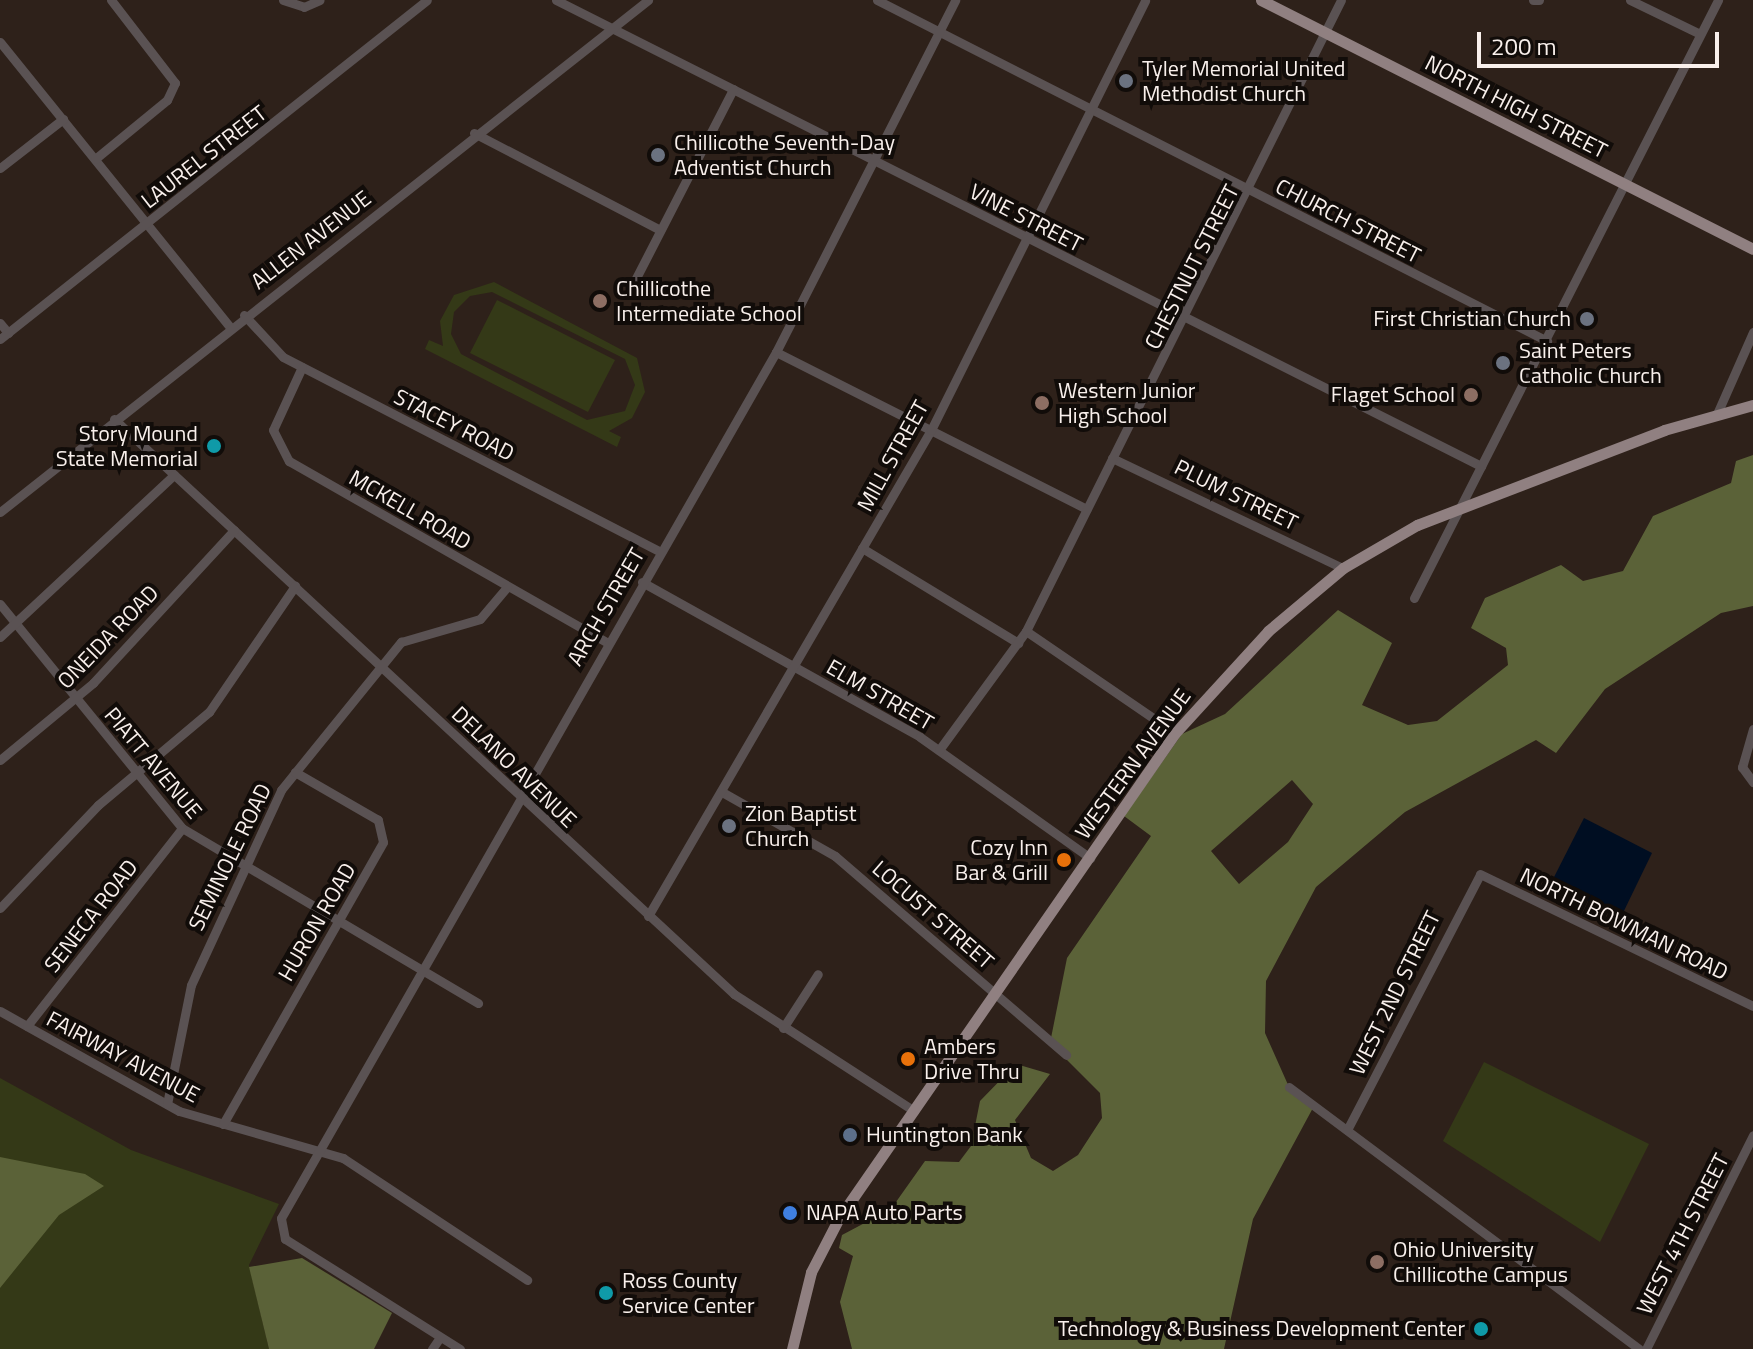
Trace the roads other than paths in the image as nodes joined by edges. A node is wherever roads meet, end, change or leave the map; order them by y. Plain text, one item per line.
1 (111, 0) edge
2 (283, 0) edge
3 (320, 0) edge
4 (427, 0) edge
5 (556, 0) edge
6 (648, 0) edge
7 (877, 0) edge
8 (955, 0) edge
9 (1145, 0) edge
10 (1261, 0) edge
11 (1341, 0) edge
12 (1630, 0) edge
13 (1718, 0) edge
14 (610, 28) junction
15 (939, 32) junction
16 (1327, 34) junction
17 (1700, 34) junction
18 (0, 42) edge
19 (733, 89) junction
20 (1091, 108) junction
21 (63, 119) junction
22 (474, 133) junction
23 (95, 159) junction
24 (872, 162) junction
25 (0, 168) edge
26 (1626, 185) junction
27 (1251, 193) junction
28 (146, 224) junction
29 (660, 230) junction
30 (1026, 238) junction
31 (1753, 249) edge
32 (634, 282) dead end
33 (244, 315) junction
34 (1186, 321) junction
35 (0, 323) edge
36 (229, 326) junction
37 (1753, 332) edge
38 (4, 336) edge
39 (1547, 341) junction
40 (776, 352) junction
41 (302, 367) junction
42 (1753, 405) edge
43 (1716, 416) junction
44 (114, 419) junction
45 (931, 430) junction
46 (1112, 458) junction
47 (1481, 466) junction
48 (174, 475) junction
49 (1461, 507) junction
50 (1087, 509) junction
51 (0, 512) edge
52 (234, 530) junction
53 (862, 548) junction
54 (659, 551) junction
55 (1343, 568) junction
56 (642, 582) junction
57 (295, 586) junction
58 (507, 587) junction
59 (1414, 598) dead end
60 (0, 604) edge
61 (16, 624) junction
62 (1026, 631) junction
63 (0, 637) edge
64 (606, 642) junction
65 (1018, 643) junction
66 (380, 664) junction
67 (793, 666) junction
68 (76, 698) junction
69 (1753, 729) edge
70 (1175, 733) junction
71 (939, 750) junction
72 (0, 760) edge
73 (295, 772) junction
74 (137, 773) junction
75 (1753, 782) edge
76 (722, 792) junction
77 (521, 799) junction
78 (182, 828) junction
79 (1090, 858) junction
80 (242, 868) junction
81 (1480, 874) joint
82 (0, 908) edge
83 (648, 916) junction
84 (337, 923) junction
85 (421, 971) junction
86 (818, 974) dead end
87 (996, 993) junction
88 (478, 1003) dead end
89 (1753, 1006) edge
90 (0, 1011) edge
91 (27, 1026) junction
92 (783, 1028) junction
93 (1066, 1055) dead end
94 (1289, 1087) dead end
95 (167, 1104) junction
96 (914, 1111) junction
97 (223, 1124) junction
98 (1347, 1130) junction
99 (1753, 1135) edge
100 (319, 1151) junction
101 (527, 1280) dead end
102 (440, 1337) junction
103 (432, 1349) edge
104 (460, 1349) edge
105 (792, 1349) edge
106 (1639, 1349) edge
107 (1646, 1349) edge

1 - 23 street
2 - 3 street
4 - 28 street, LAUREL STREET
5 - 14 street, VINE STREET
6 - 14 street, ALLEN AVENUE
7 - 15 street, CHURCH STREET
8 - 15 street, ARCH STREET
9 - 20 street, MILL STREET
10 - 16 main road, NORTH HIGH STREET
11 - 16 street, CHESTNUT STREET
12 - 17 street
13 - 17 street
14 - 19 street, VINE STREET
14 - 22 street, ALLEN AVENUE
15 - 20 street, CHURCH STREET
15 - 24 street, ARCH STREET
16 - 26 main road, NORTH HIGH STREET
16 - 27 street, CHESTNUT STREET
17 - 26 street
18 - 21 street
19 - 24 street, VINE STREET
19 - 29 street
20 - 27 street, CHURCH STREET
20 - 30 street, MILL STREET
21 - 23 street
21 - 25 street
22 - 29 street
22 - 33 street, ALLEN AVENUE
23 - 28 street
24 - 30 street, VINE STREET
24 - 40 street, ARCH STREET
26 - 31 main road, NORTH HIGH STREET
26 - 39 street
27 - 34 street, CHESTNUT STREET
27 - 39 street, CHURCH STREET
28 - 36 street
28 - 38 street, LAUREL STREET
29 - 32 street
30 - 34 street, VINE STREET
30 - 45 street, MILL STREET
33 - 36 street, ALLEN AVENUE
33 - 41 street, STACEY ROAD
34 - 46 street, CHESTNUT STREET
34 - 47 street, VINE STREET
35 - 38 street
36 - 44 street, ALLEN AVENUE
37 - 43 street
39 - 47 street
40 - 45 street
40 - 54 street, ARCH STREET
41 - 54 street, STACEY ROAD
41 - 58 street, MCKELL ROAD
42 - 43 main road, WESTERN AVENUE
43 - 49 main road, WESTERN AVENUE
44 - 48 street, DELANO AVENUE
44 - 51 street, ALLEN AVENUE
45 - 50 street
45 - 53 street, MILL STREET
46 - 50 street, CHESTNUT STREET
46 - 55 street, PLUM STREET
47 - 49 street
48 - 52 street, DELANO AVENUE
48 - 61 street
49 - 55 main road, WESTERN AVENUE
49 - 59 street
50 - 62 street, CHESTNUT STREET
52 - 57 street, DELANO AVENUE
52 - 68 street, ONEIDA ROAD
53 - 65 street
53 - 67 street, MILL STREET
54 - 56 street, ARCH STREET
55 - 70 main road, WESTERN AVENUE
56 - 64 street, ARCH STREET
56 - 67 street, ELM STREET
57 - 66 street, DELANO AVENUE
57 - 74 street
58 - 64 street, MCKELL ROAD
58 - 66 street, SEMINOLE ROAD
60 - 61 street, PIATT AVENUE
61 - 63 street
61 - 68 street, PIATT AVENUE
62 - 65 street, CHESTNUT STREET
62 - 70 street
64 - 77 street, ARCH STREET
65 - 71 street, CHESTNUT STREET
66 - 73 street, SEMINOLE ROAD
66 - 77 street, DELANO AVENUE
67 - 71 street, ELM STREET
67 - 76 street, MILL STREET
68 - 72 street, ONEIDA ROAD
68 - 74 street, PIATT AVENUE
69 - 75 street
70 - 79 main road, WESTERN AVENUE
71 - 79 street, ELM STREET
73 - 80 street, SEMINOLE ROAD
73 - 84 street, HURON ROAD
74 - 78 street, PIATT AVENUE
74 - 82 street
76 - 83 street, MILL STREET
76 - 87 street, LOCUST STREET
77 - 83 street, DELANO AVENUE
77 - 85 street, ARCH STREET
78 - 80 street, PIATT AVENUE
78 - 91 street, SENECA ROAD
79 - 87 main road, WESTERN AVENUE
80 - 84 street, PIATT AVENUE
80 - 95 street, SEMINOLE ROAD
81 - 89 street, NORTH BOWMAN ROAD
81 - 98 street, WEST 2ND STREET
83 - 92 street, DELANO AVENUE
84 - 85 street, PIATT AVENUE
84 - 97 street, HURON ROAD
85 - 88 street, PIATT AVENUE
85 - 100 street, ARCH STREET
86 - 92 street
87 - 93 street, LOCUST STREET
87 - 96 main road, WESTERN AVENUE
90 - 91 street, FAIRWAY AVENUE
91 - 95 street, FAIRWAY AVENUE
92 - 96 street, DELANO AVENUE
94 - 98 street
95 - 97 street, FAIRWAY AVENUE
96 - 105 main road, WESTERN AVENUE
97 - 100 street, FAIRWAY AVENUE
98 - 106 street
99 - 107 street, WEST 4TH STREET
100 - 101 street, FAIRWAY AVENUE
100 - 102 street, ARCH STREET
102 - 103 street
102 - 104 street

